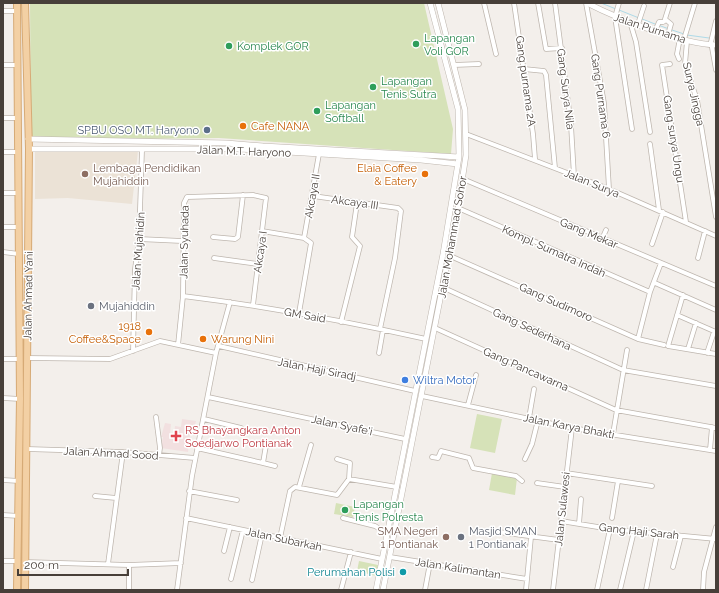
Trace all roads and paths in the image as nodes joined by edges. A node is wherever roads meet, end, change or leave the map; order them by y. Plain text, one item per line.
1 (17, 3) edge
2 (24, 3) edge
3 (430, 3) edge
4 (438, 3) edge
5 (484, 3) edge
6 (514, 3) edge
7 (538, 3) edge
8 (555, 3) edge
9 (587, 3) edge
10 (670, 3) edge
11 (695, 3) edge
12 (619, 4) edge
13 (597, 5) edge
14 (644, 6) dead end
15 (3, 11) edge
16 (18, 11) junction
17 (616, 15) junction
18 (666, 20) junction
19 (716, 21) edge
20 (630, 22) junction
21 (638, 23) junction
22 (445, 29) junction
23 (656, 29) junction
24 (438, 30) junction
25 (668, 34) junction
26 (684, 39) junction
27 (713, 44) edge
28 (562, 48) junction
29 (496, 54) dead end
30 (679, 59) dead end
31 (479, 64) dead end
32 (670, 64) dead end
33 (3, 65) edge
34 (18, 65) junction
35 (455, 65) junction
36 (524, 69) junction
37 (716, 70) edge
38 (18, 75) junction
39 (26, 75) junction
40 (458, 109) junction
41 (466, 110) junction
42 (3, 118) edge
43 (18, 118) junction
44 (632, 129) dead end
45 (650, 132) dead end
46 (466, 134) junction
47 (28, 139) junction
48 (110, 141) junction
49 (170, 142) junction
50 (650, 144) dead end
51 (111, 148) junction
52 (29, 149) junction
53 (170, 149) junction
54 (142, 150) junction
55 (287, 150) junction
56 (3, 152) edge
57 (18, 152) junction
58 (319, 154) junction
59 (362, 155) junction
60 (459, 157) junction
61 (422, 158) junction
62 (535, 159) junction
63 (458, 164) junction
64 (554, 168) junction
65 (574, 176) junction
66 (463, 179) junction
67 (609, 189) junction
68 (3, 193) edge
69 (18, 193) junction
70 (243, 195) junction
71 (313, 196) junction
72 (266, 200) joint
73 (357, 203) junction
74 (458, 208) junction
75 (661, 211) junction
76 (716, 218) edge
77 (686, 222) junction
78 (3, 227) edge
79 (18, 227) junction
80 (448, 229) junction
81 (454, 230) junction
82 (606, 230) dead end
83 (262, 231) junction
84 (705, 231) junction
85 (716, 236) edge
86 (213, 237) dead end
87 (304, 238) junction
88 (139, 239) junction
89 (602, 239) junction
90 (182, 241) junction
91 (652, 244) dead end
92 (3, 252) edge
93 (19, 254) junction
94 (448, 255) junction
95 (214, 258) dead end
96 (698, 258) dead end
97 (661, 263) junction
98 (258, 264) junction
99 (655, 283) junction
100 (716, 286) edge
101 (442, 287) junction
102 (19, 290) junction
103 (28, 291) junction
104 (650, 292) junction
105 (683, 295) junction
106 (183, 296) junction
107 (230, 302) junction
108 (253, 305) junction
109 (716, 310) edge
110 (299, 313) junction
111 (677, 315) junction
112 (342, 322) junction
113 (696, 323) junction
114 (435, 328) junction
115 (381, 329) junction
116 (715, 332) edge
117 (426, 339) junction
118 (638, 339) junction
119 (178, 345) junction
120 (219, 346) junction
121 (666, 346) junction
122 (688, 349) junction
123 (627, 350) dead end
124 (133, 351) junction
125 (216, 353) junction
126 (379, 353) dead end
127 (707, 353) junction
128 (716, 354) edge
129 (27, 358) junction
130 (3, 359) edge
131 (20, 360) junction
132 (421, 364) junction
133 (428, 364) junction
134 (622, 370) junction
135 (476, 375) dead end
136 (716, 386) edge
137 (534, 389) dead end
138 (415, 391) junction
139 (422, 396) junction
140 (208, 397) junction
141 (3, 398) edge
142 (20, 399) junction
143 (468, 405) junction
144 (616, 410) junction
145 (156, 417) dead end
146 (529, 418) junction
147 (204, 419) junction
148 (538, 420) junction
149 (242, 428) dead end
150 (572, 428) junction
151 (714, 428) edge
152 (613, 434) junction
153 (406, 439) junction
154 (266, 444) dead end
155 (311, 445) dead end
156 (197, 448) junction
157 (27, 449) junction
158 (710, 450) junction
159 (716, 451) edge
160 (123, 452) junction
161 (159, 455) junction
162 (432, 457) dead end
163 (195, 458) junction
164 (337, 459) dead end
165 (525, 459) dead end
166 (263, 463) junction
167 (275, 466) dead end
168 (399, 470) junction
169 (407, 471) junction
170 (566, 473) junction
171 (3, 480) edge
172 (349, 480) junction
173 (19, 481) junction
174 (26, 481) junction
175 (522, 481) dead end
176 (618, 481) junction
177 (537, 483) dead end
178 (652, 486) dead end
179 (299, 487) junction
180 (397, 487) junction
181 (565, 487) junction
182 (189, 491) junction
183 (95, 496) dead end
184 (116, 498) junction
185 (581, 498) dead end
186 (237, 500) dead end
187 (3, 515) edge
188 (19, 516) junction
189 (186, 518) junction
190 (343, 518) dead end
191 (612, 518) dead end
192 (561, 521) junction
193 (579, 524) junction
194 (230, 527) junction
195 (716, 527) edge
196 (610, 529) junction
197 (243, 530) junction
198 (499, 532) dead end
199 (634, 532) junction
200 (262, 534) junction
201 (388, 534) junction
202 (657, 534) junction
203 (681, 536) junction
204 (531, 537) junction
205 (280, 538) junction
206 (715, 539) edge
207 (559, 540) junction
208 (224, 551) dead end
209 (351, 552) junction
210 (390, 557) junction
211 (382, 559) junction
212 (3, 561) edge
213 (16, 561) junction
214 (25, 562) junction
215 (430, 563) junction
216 (108, 564) junction
217 (181, 564) junction
218 (129, 565) junction
219 (674, 567) dead end
220 (231, 579) dead end
221 (527, 579) junction
222 (252, 580) dead end
223 (17, 590) edge
224 (25, 590) edge
225 (129, 590) edge
226 (177, 590) edge
227 (341, 590) edge
228 (376, 590) edge
229 (383, 590) edge
230 (425, 590) edge
231 (526, 590) edge
232 (552, 590) edge
233 (596, 590) edge
234 (620, 590) edge
235 (646, 590) edge
236 (703, 590) edge

1 - 16 main road, Jalan Ahmad Yani
2 - 39 main road, Jalan Ahmad Yani
3 - 24 street, Jalan Mohammad Sohor
4 - 22 street, Jalan Mohammad Sohor
5 - 29 street
6 - 36 street, Gang purnama 2A
7 - 28 street
8 - 28 street, Gang Surya Nila
9 - 13 street, Jalan Purnama
9 - 67 street, Gang Purnama 6
10 - 18 street
11 - 26 street
12 - 17 street
13 - 17 street, Jalan Purnama
14 - 21 street
15 - 16 street
16 - 34 main road, Jalan Ahmad Yani
17 - 20 street, Jalan Purnama
17 - 44 street
18 - 23 street
18 - 25 street
19 - 27 street
20 - 21 street, Jalan Purnama
20 - 45 street
21 - 23 street, Jalan Purnama
22 - 24 street
22 - 35 street, Jalan Mohammad Sohor
23 - 25 street, Jalan Purnama
24 - 40 street, Jalan Mohammad Sohor
25 - 26 street, Jalan Purnama
26 - 27 street, Jalan Purnama
26 - 30 street
26 - 76 street, Surya Jingga
27 - 37 street
28 - 65 street, Gang Surya Nila
31 - 35 street
32 - 77 street, Gang surya Ungu
33 - 34 street
34 - 38 main road, Jalan Ahmad Yani
35 - 41 street, Jalan Mohammad Sohor
36 - 62 street, Gang purnama 2A
36 - 64 street
38 - 39 main road
38 - 43 main road, Jalan Ahmad Yani
39 - 47 main road, Jalan Ahmad Yani
40 - 41 street
40 - 60 street, Jalan Mohammad Sohor
41 - 46 street, Jalan Mohammad Sohor
42 - 43 street
43 - 57 main road, Jalan Ahmad Yani
46 - 62 street, Jalan Surya
46 - 66 street, Jalan Mohammad Sohor
47 - 48 street
47 - 52 main road, Jalan Ahmad Yani
48 - 49 street
48 - 51 street
49 - 53 street
49 - 55 street
50 - 75 street
51 - 52 street, Jalan M.T. Haryono
51 - 54 street, Jalan M.T. Haryono
52 - 103 main road, Jalan Ahmad Yani
53 - 54 street, Jalan M.T. Haryono
53 - 55 street, Jalan M.T. Haryono
54 - 88 street, Jalan Mujahidin
55 - 58 street, Jalan M.T. Haryono
55 - 59 street
56 - 57 street
57 - 69 main road, Jalan Ahmad Yani
58 - 59 street, Jalan M.T. Haryono
58 - 71 street, Akcaya II
59 - 61 street, Jalan M.T. Haryono
60 - 61 street
60 - 63 street, Jalan Mohammad Sohor
61 - 63 street, Jalan M.T. Haryono
62 - 64 street, Jalan Surya
63 - 80 street, Jalan Mohammad Sohor
64 - 65 street, Jalan Surya
65 - 67 street, Jalan Surya
66 - 74 street, Jalan Mohammad Sohor
66 - 89 street, Gang Mekar
67 - 75 street, Jalan Surya
68 - 69 street
69 - 79 main road, Jalan Ahmad Yani
70 - 72 street, Jalan Syuhada
70 - 86 street
70 - 90 street, Jalan Syuhada
71 - 73 street, Akcaya III
71 - 87 street, Akcaya II
72 - 83 street, Akcaya I
73 - 112 street
73 - 115 street, Akcaya III
74 - 81 street, Jalan Mohammad Sohor
74 - 104 street, Kompl. Sumatra Indah
75 - 77 street, Jalan Surya
75 - 91 street
77 - 84 street, Jalan Surya
78 - 79 street
79 - 93 main road, Jalan Ahmad Yani
80 - 81 street
80 - 117 street, Jalan Mohammad Sohor
81 - 94 street, Jalan Mohammad Sohor
82 - 89 street
83 - 87 street
83 - 98 street, Akcaya I
84 - 85 street, Jalan Surya
84 - 96 street
87 - 110 street
88 - 90 street
88 - 124 street, Jalan Mujahidin
89 - 97 street, Gang Mekar
90 - 106 street, Jalan Syuhada
92 - 93 street
93 - 102 main road, Jalan Ahmad Yani
94 - 101 street, Jalan Mohammad Sohor
94 - 118 street, Gang Sudimoro
95 - 98 street
97 - 99 street
97 - 100 street, Gang Mekar
98 - 108 street, Akcaya I
99 - 104 street
99 - 105 street
101 - 114 street, Jalan Mohammad Sohor
101 - 134 street, Gang Sederhana
102 - 103 main road
102 - 131 main road, Jalan Ahmad Yani
103 - 129 main road, Jalan Ahmad Yani
104 - 118 street
105 - 109 street
105 - 111 street
106 - 107 street, GM Said
106 - 119 street, Jalan Syuhada
107 - 108 street, GM Said
107 - 120 street
108 - 110 street, GM Said
110 - 112 street, GM Said
111 - 113 street
111 - 121 street
112 - 115 street, GM Said
113 - 116 street
113 - 122 street
114 - 133 street, Jalan Mohammad Sohor
114 - 144 street, Gang Pancawarna
115 - 117 street, GM Said
115 - 126 street
116 - 127 street
117 - 132 street, Jalan Mohammad Sohor
118 - 121 street, Gang Sudimoro
119 - 124 street
119 - 125 street
120 - 125 street
120 - 138 street, Jalan Haji Siradj
121 - 122 street, Gang Sudimoro
122 - 127 street, Gang Sudimoro
123 - 134 street
124 - 129 street
125 - 140 street
127 - 128 street, Gang Sudimoro
129 - 157 main road, Jalan Ahmad Yani
130 - 131 street
131 - 142 main road, Jalan Ahmad Yani
132 - 133 street
132 - 138 street, Jalan Mohammad Sohor
133 - 139 street, Jalan Mohammad Sohor
134 - 136 street, Gang Sederhana
134 - 144 street
135 - 143 street
137 - 146 street
138 - 153 street, Jalan Mohammad Sohor
139 - 143 street, Jalan Karya Bhakti
139 - 169 street, Jalan Mohammad Sohor
140 - 147 street
140 - 153 street, Jalan Syafe'i
141 - 142 street
142 - 173 main road, Jalan Ahmad Yani
143 - 146 street, Jalan Karya Bhakti
144 - 151 street, Gang Pancawarna
144 - 152 street
145 - 161 street
146 - 148 street, Jalan Karya Bhakti
147 - 149 street
147 - 156 street
148 - 150 street, Jalan Karya Bhakti
148 - 165 street
150 - 152 street, Jalan Karya Bhakti
150 - 170 street, Jalan Sulawesi
151 - 158 street
152 - 158 street, Jalan Karya Bhakti
153 - 168 street, Jalan Mohammad Sohor
154 - 166 street
155 - 179 street
156 - 163 street
156 - 166 street
157 - 160 street, Jalan Ahmad Sood
157 - 174 main road, Jalan Ahmad Yani
158 - 159 street, Jalan Karya Bhakti
160 - 161 street, Jalan Ahmad Sood
160 - 184 street
161 - 163 street, Jalan Ahmad Sood
162 - 175 street
163 - 182 street
164 - 172 street
166 - 167 street
168 - 169 street
168 - 180 street, Jalan Mohammad Sohor
169 - 210 street, Jalan Mohammad Sohor
170 - 176 street
170 - 181 street, Jalan Sulawesi
171 - 173 street
172 - 179 street
172 - 180 street
173 - 174 main road
173 - 188 main road, Jalan Ahmad Yani
174 - 214 main road, Jalan Ahmad Yani
176 - 178 street
176 - 191 street
177 - 181 street
179 - 205 street
180 - 201 street, Jalan Mohammad Sohor
181 - 192 street, Jalan Sulawesi
182 - 186 street
182 - 189 street
183 - 184 street
184 - 216 street
185 - 193 street
187 - 188 street
188 - 213 main road, Jalan Ahmad Yani
189 - 194 street, Jalan Subarkah
189 - 217 street
190 - 201 street
192 - 193 street, Gang Haji Sarah
192 - 207 street, Jalan Sulawesi
193 - 196 street, Gang Haji Sarah
194 - 197 street, Jalan Subarkah
194 - 208 street
195 - 206 street
196 - 199 street, Gang Haji Sarah
196 - 233 street
197 - 200 street, Jalan Subarkah
197 - 220 street
198 - 204 street
199 - 202 street, Gang Haji Sarah
199 - 234 street
200 - 205 street, Jalan Subarkah
200 - 222 street
201 - 211 street, Jalan Mohammad Sohor
202 - 203 street, Gang Haji Sarah
202 - 235 street
203 - 206 street, Gang Haji Sarah
203 - 219 street
204 - 207 street
204 - 221 street
205 - 209 street, Jalan Subarkah
206 - 236 street
207 - 232 street, Jalan Sulawesi
209 - 211 street, Jalan Subarkah
209 - 227 street
210 - 215 street, Jalan Kalimantan
210 - 229 street, Jalan Mohammad Sohor
211 - 228 street, Jalan Mohammad Sohor
212 - 213 street
213 - 223 main road, Jalan Ahmad Yani
214 - 216 street
214 - 224 main road, Jalan Ahmad Yani
215 - 221 street, Jalan Kalimantan
215 - 230 street
216 - 218 street
217 - 218 street
217 - 226 street
218 - 225 street
221 - 231 street

